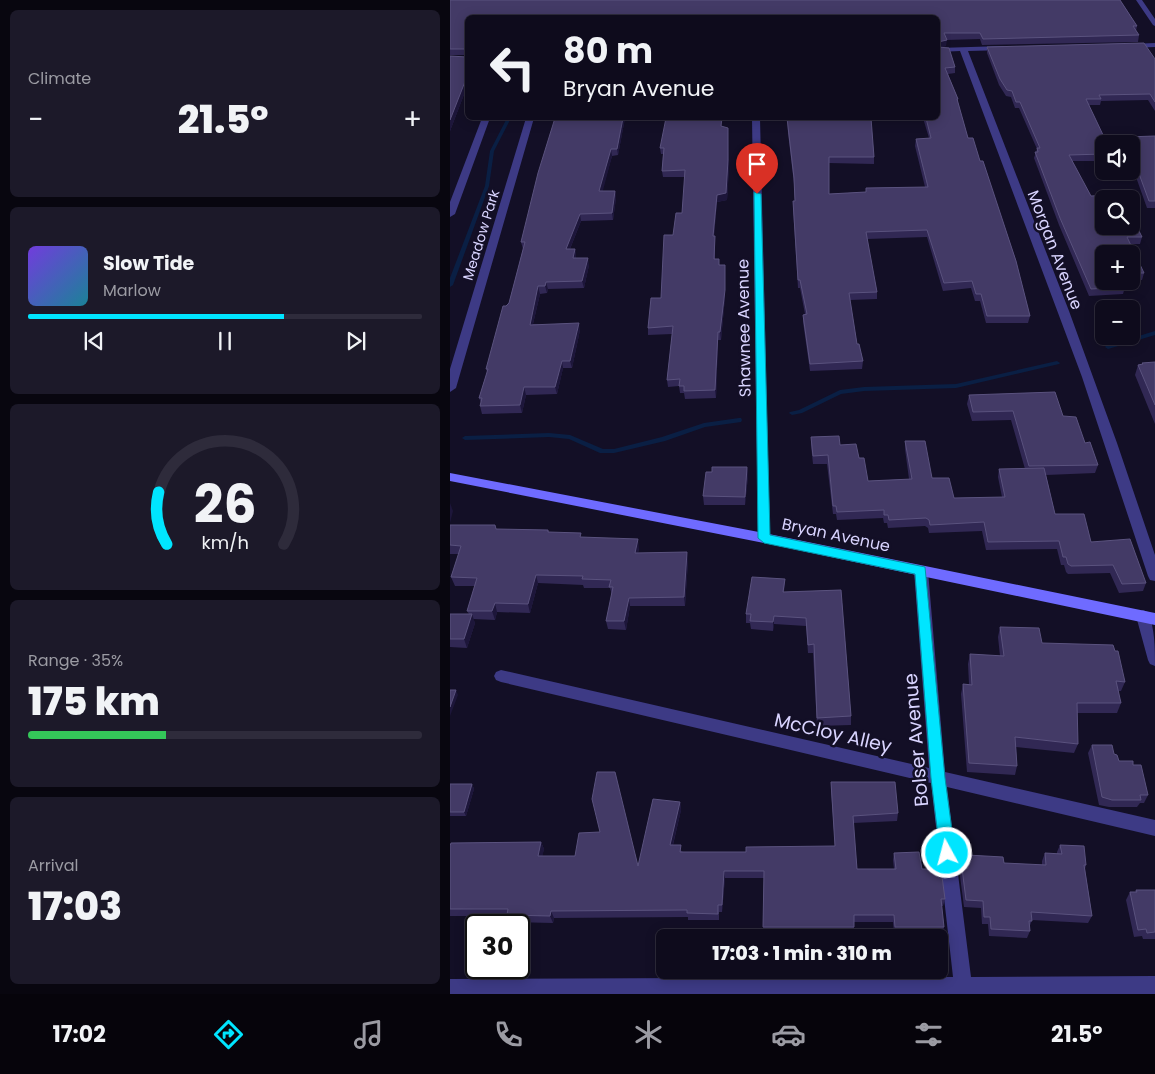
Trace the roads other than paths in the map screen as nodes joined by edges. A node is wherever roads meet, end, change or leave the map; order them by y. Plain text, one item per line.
1 (1139, 0) edge
2 (1155, 24) edge
3 (1126, 46) edge
4 (1155, 46) edge
5 (1011, 48) edge
6 (963, 49) junction
7 (940, 50) edge
8 (485, 120) edge
9 (529, 120) edge
10 (756, 120) edge
11 (450, 214) edge
12 (450, 388) edge
13 (450, 477) edge
14 (764, 538) junction
15 (921, 571) junction
16 (1155, 576) edge
17 (1149, 618) edge
18 (1155, 660) edge
19 (501, 676) dead end
20 (938, 778) junction
21 (1155, 828) edge
22 (1155, 985) edge
23 (450, 988) edge
24 (964, 990) edge

1 - 2 street
3 - 4 street
5 - 6 street
6 - 7 street
6 - 16 street, Morgan Avenue
8 - 11 street
9 - 12 street, Meadow Park
10 - 14 street, Shawnee Avenue
13 - 14 street, Bryan Avenue
14 - 15 street, Bryan Avenue
15 - 17 street, Bryan Avenue
15 - 20 street, Bolser Avenue
17 - 18 street
19 - 20 street, McCloy Alley
20 - 21 street, McCloy Alley
20 - 24 street, Bolser Avenue
22 - 24 street
23 - 24 street

